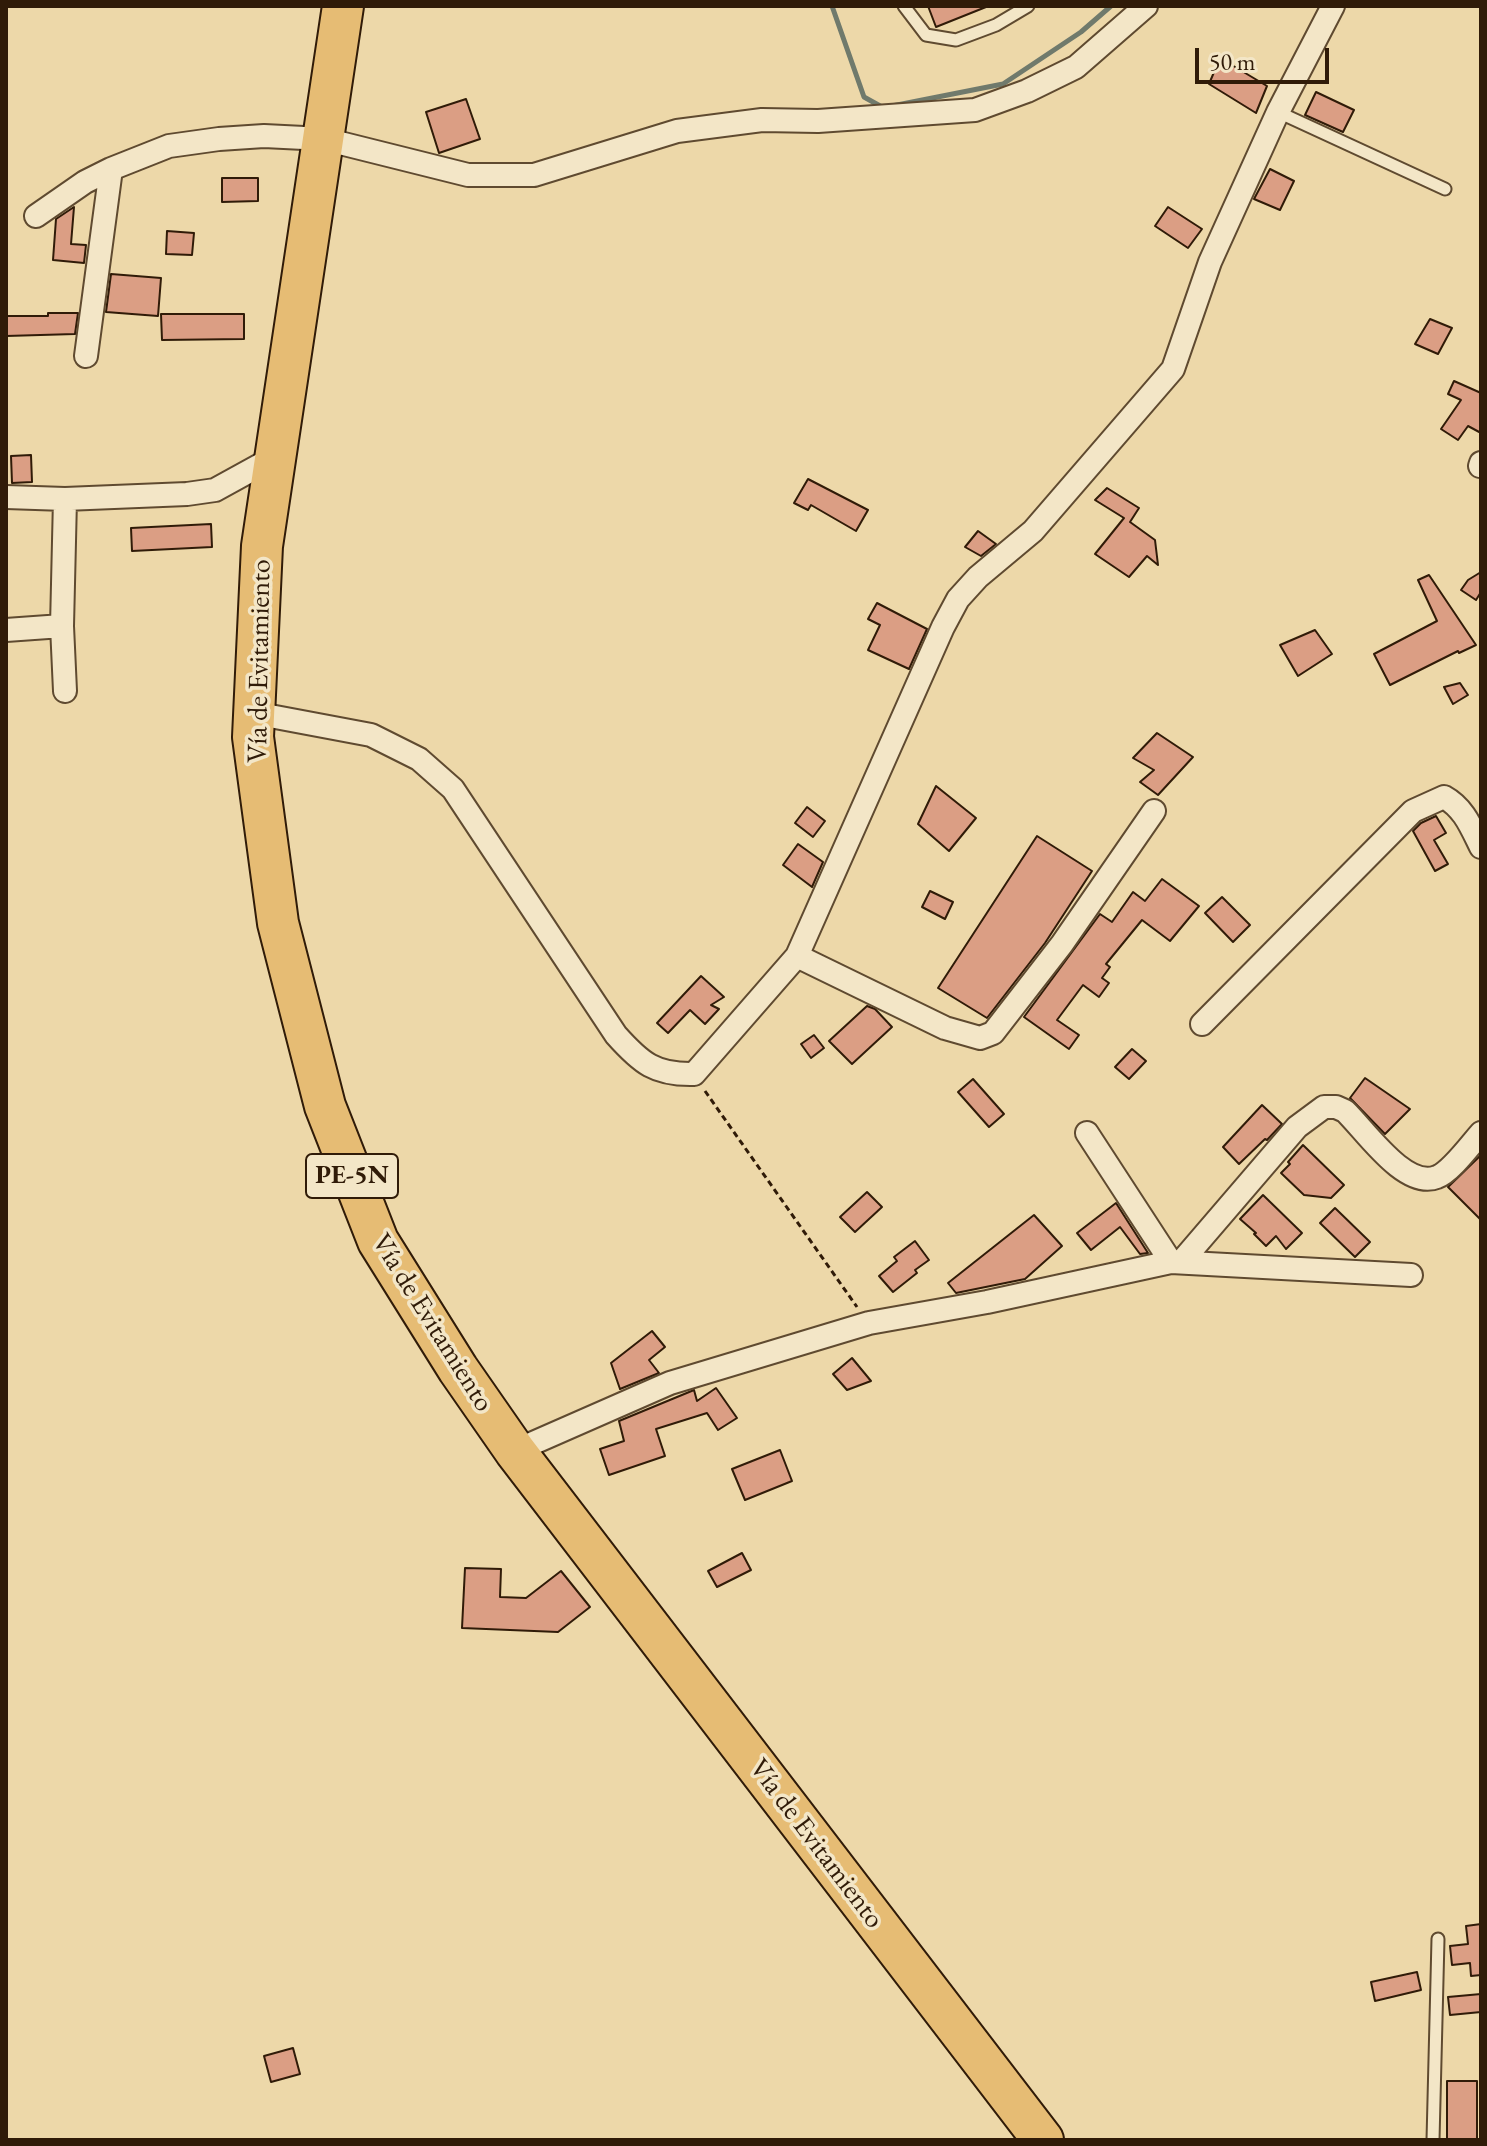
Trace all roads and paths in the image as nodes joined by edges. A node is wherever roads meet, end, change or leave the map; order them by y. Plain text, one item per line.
1 (343, 6) edge
2 (904, 6) edge
3 (1028, 6) edge
4 (1146, 6) edge
5 (1333, 6) edge
6 (1278, 112) junction
7 (324, 139) junction
8 (111, 169) junction
9 (1445, 189) dead end
10 (36, 216) dead end
11 (86, 356) dead end
12 (275, 457) junction
13 (6, 497) edge
14 (65, 499) junction
15 (62, 626) junction
16 (6, 630) edge
17 (65, 691) dead end
18 (254, 713) junction
19 (1154, 811) dead end
20 (1481, 847) edge
21 (797, 956) junction
22 (1202, 1024) dead end
23 (694, 1074) junction
24 (1087, 1133) dead end
25 (1481, 1133) edge
26 (1177, 1262) junction
27 (1411, 1275) dead end
28 (869, 1323) junction
29 (515, 1451) junction
30 (1438, 1939) dead end
31 (1043, 2140) edge
32 (1433, 2140) edge

1 - 7 highway, Vía de Evitamiento / PE-5N
2 - 3 lane
4 - 7 street
5 - 6 street
6 - 9 lane
6 - 21 street
7 - 8 street
7 - 12 highway, Vía de Evitamiento / PE-5N
8 - 10 street
8 - 11 street
12 - 14 street
12 - 18 highway, Vía de Evitamiento / PE-5N
13 - 14 street
14 - 15 street
15 - 16 street
15 - 17 street
18 - 23 street
18 - 29 highway, Vía de Evitamiento / PE-5N
19 - 21 street
20 - 22 street
21 - 23 street
23 - 28 path
24 - 26 street
25 - 26 street
26 - 27 street
26 - 28 street
28 - 29 street
29 - 31 highway, Vía de Evitamiento / PE-5N
30 - 32 lane

